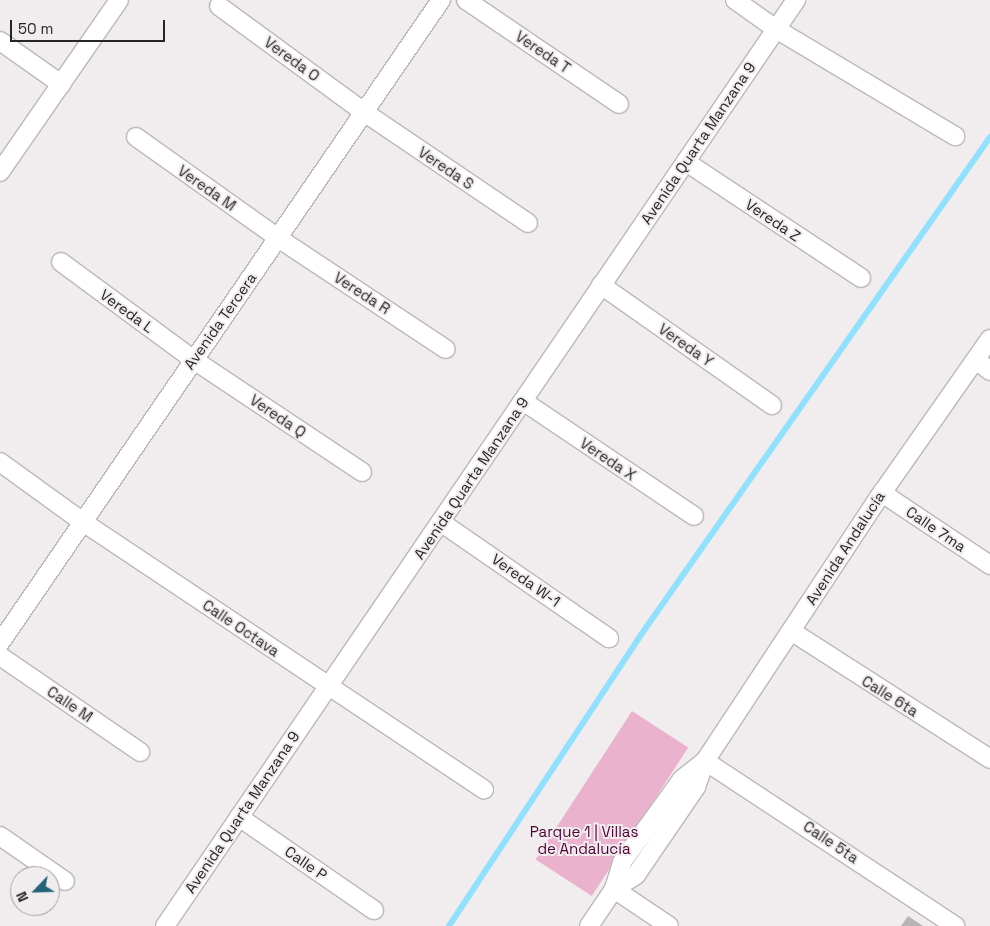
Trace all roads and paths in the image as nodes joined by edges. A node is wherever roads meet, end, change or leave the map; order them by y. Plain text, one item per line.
1 (119, 0) edge
2 (441, 0) edge
3 (466, 0) edge
4 (735, 0) edge
5 (796, 0) edge
6 (219, 6) dead end
7 (776, 29) junction
8 (0, 42) edge
9 (61, 84) junction
10 (619, 104) dead end
11 (364, 112) junction
12 (955, 136) dead end
13 (136, 137) dead end
14 (686, 162) junction
15 (0, 172) edge
16 (528, 223) dead end
17 (278, 238) junction
18 (61, 262) dead end
19 (861, 278) dead end
20 (601, 285) junction
21 (990, 339) edge
22 (446, 349) dead end
23 (194, 360) junction
24 (976, 360) junction
25 (990, 371) edge
26 (523, 401) junction
27 (772, 405) dead end
28 (0, 462) edge
29 (362, 472) dead end
30 (882, 493) junction
31 (694, 516) dead end
32 (83, 522) junction
33 (442, 523) junction
34 (990, 565) edge
35 (791, 631) junction
36 (609, 638) dead end
37 (0, 643) edge
38 (0, 656) edge
39 (328, 686) junction
40 (140, 752) dead end
41 (990, 759) edge
42 (705, 761) junction
43 (484, 789) dead end
44 (239, 817) junction
45 (0, 836) edge
46 (65, 881) dead end
47 (614, 889) junction
48 (374, 910) dead end
49 (165, 926) edge
50 (589, 926) edge
51 (669, 926) edge
52 (955, 926) edge

1 - 9 street
2 - 11 street, Avenida Tercera
3 - 10 street, Vereda T
4 - 7 street
5 - 7 street, Avenida Quarta Manzana 9
6 - 11 street, Vereda O
7 - 12 street
7 - 14 street, Avenida Quarta Manzana 9
8 - 9 street
9 - 15 street
11 - 16 street, Vereda S
11 - 17 street, Avenida Tercera
13 - 17 street, Vereda M
14 - 19 street, Vereda Z
14 - 20 street, Avenida Quarta Manzana 9
17 - 22 street, Vereda R
17 - 23 street, Avenida Tercera
18 - 23 street, Vereda L
20 - 26 street, Avenida Quarta Manzana 9
20 - 27 street, Vereda Y
21 - 24 street, Avenida Andalucía
23 - 29 street, Vereda Q
23 - 32 street, Avenida Tercera
24 - 25 street
24 - 30 street, Avenida Andalucía
26 - 31 street, Vereda X
26 - 33 street, Avenida Quarta Manzana 9
28 - 32 street, Calle Octava
30 - 34 street, Calle 7ma
30 - 35 street, Avenida Andalucía
32 - 37 street, Avenida Tercera
32 - 39 street, Calle Octava
33 - 36 street, Vereda W-1
33 - 39 street, Avenida Quarta Manzana 9
35 - 41 street, Calle 6ta
35 - 42 street, Avenida Andalucía
38 - 40 street, Calle M
39 - 43 street, Calle Octava
39 - 44 street, Avenida Quarta Manzana 9
42 - 47 street, Avenida Andalucía
42 - 52 street, Calle 5ta
44 - 48 street, Calle P
44 - 49 street, Avenida Quarta Manzana 9
45 - 46 street
47 - 50 street, Avenida Andalucía
47 - 51 street

